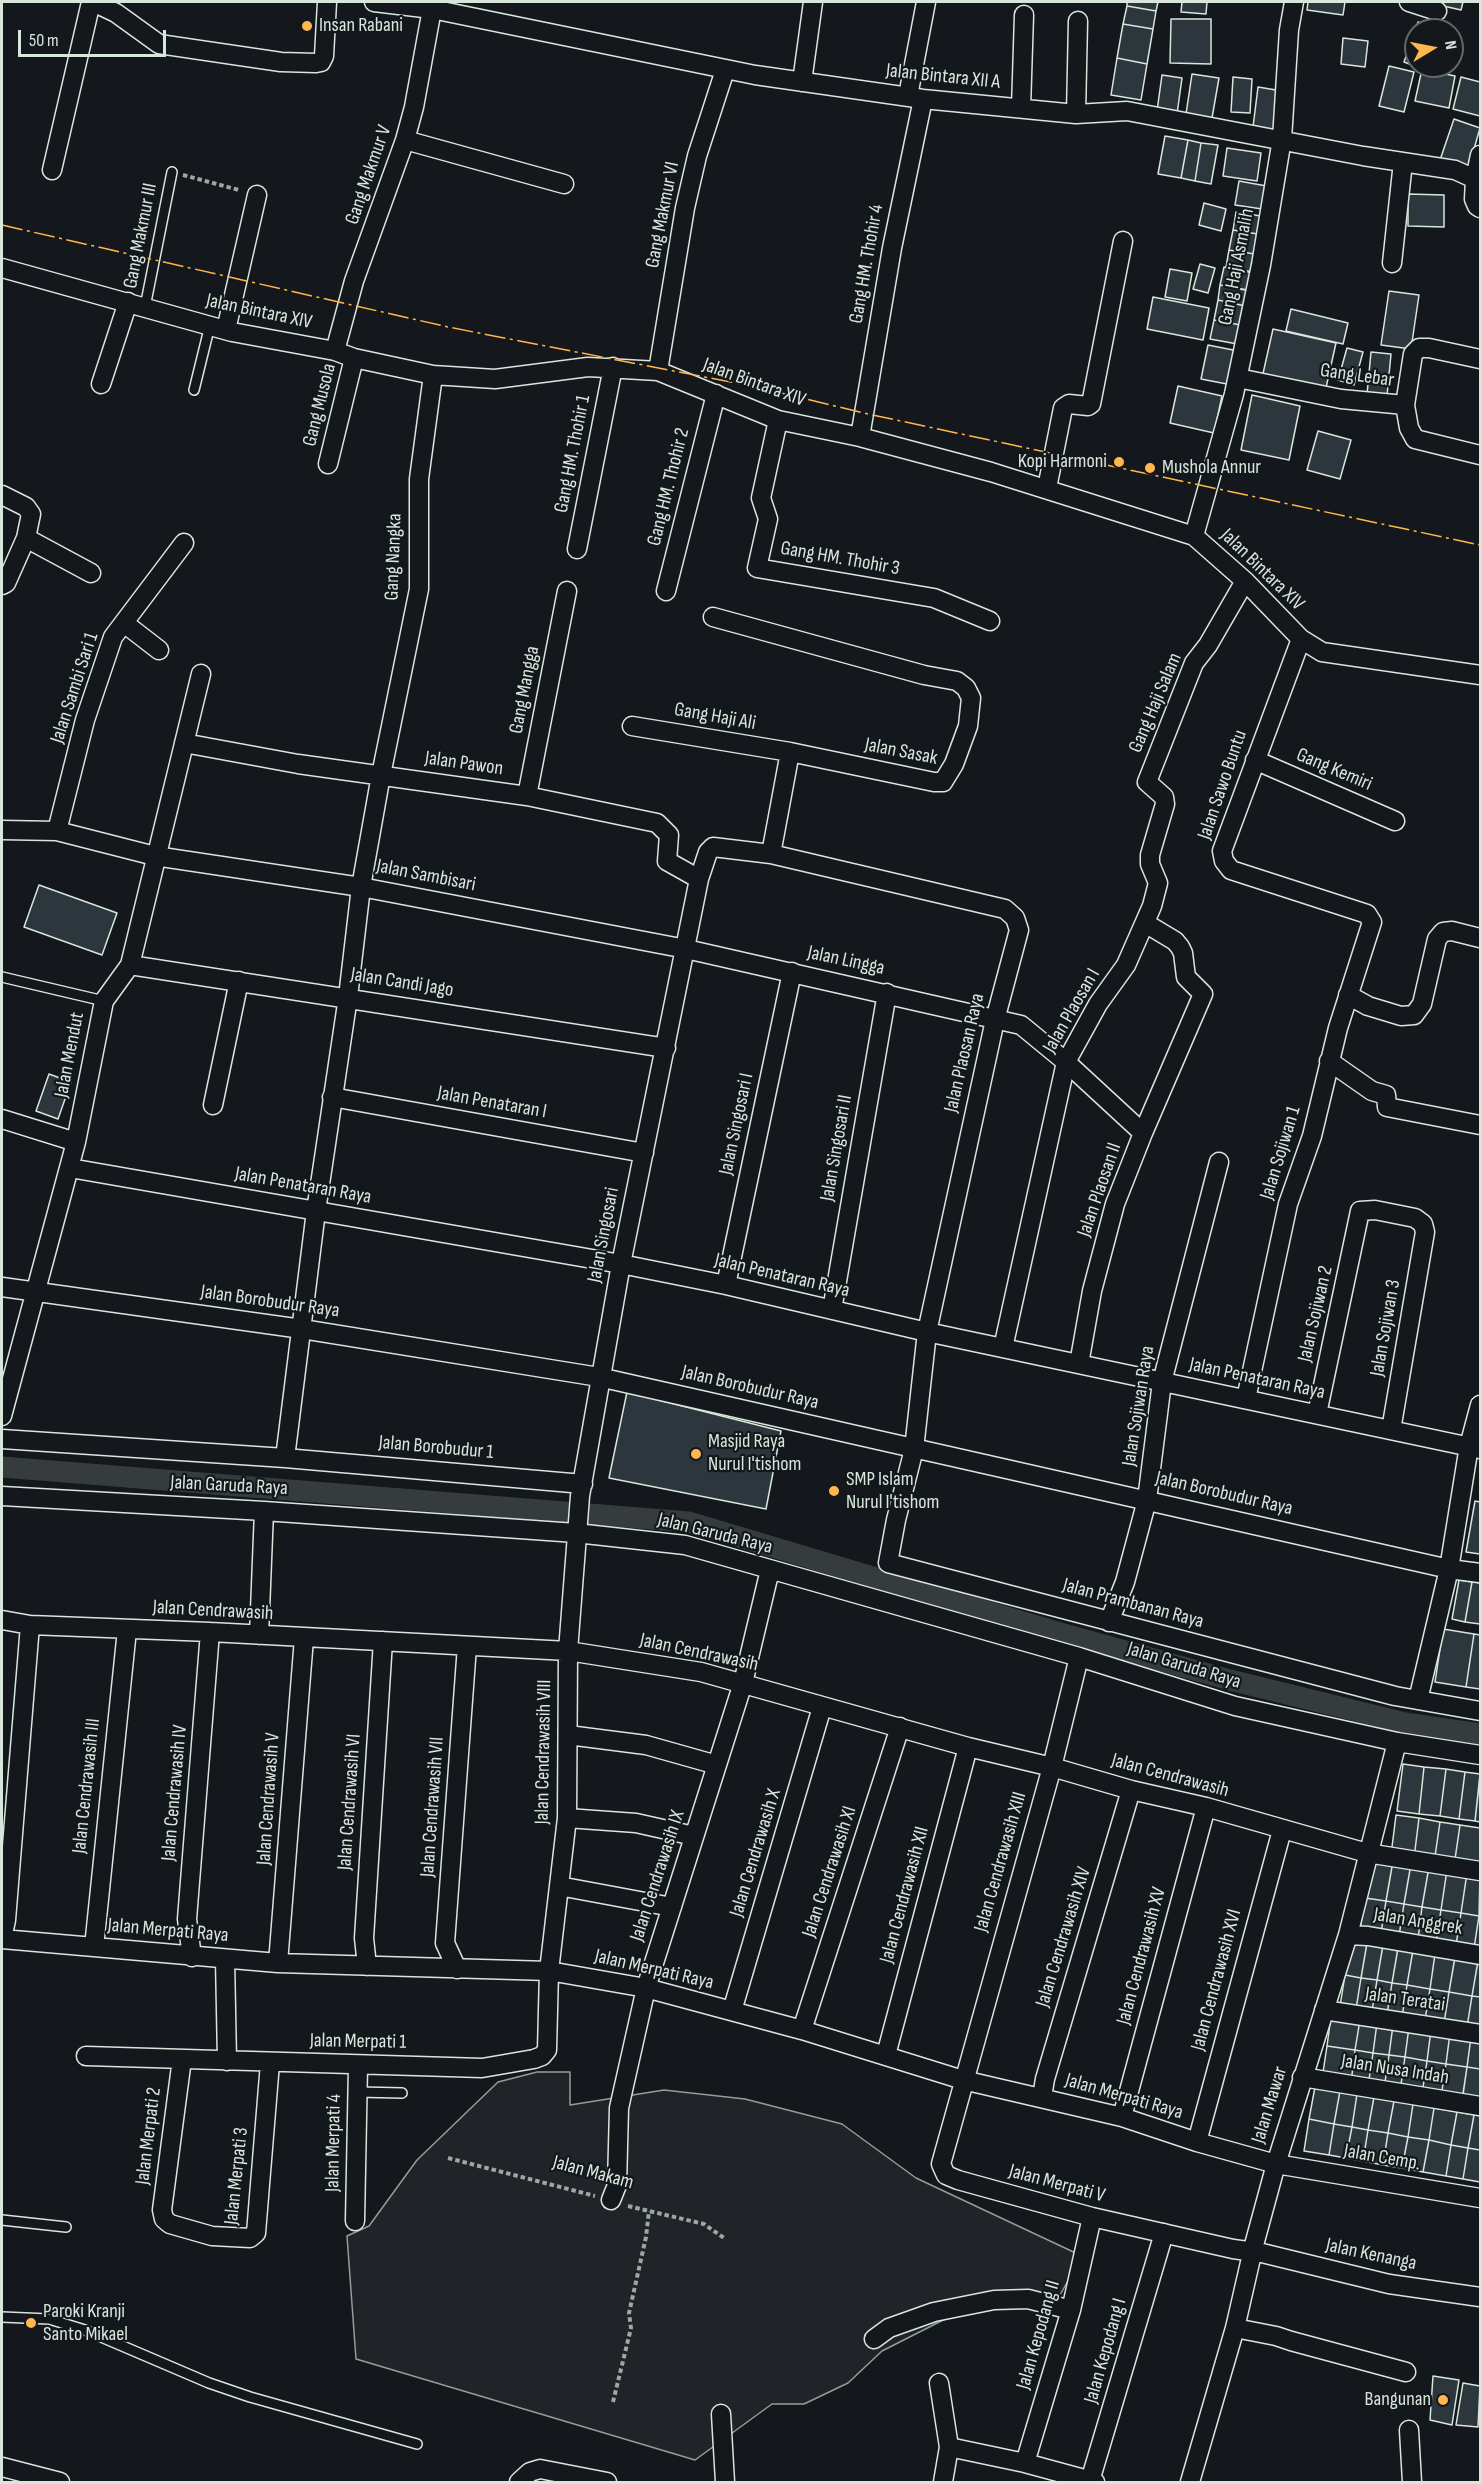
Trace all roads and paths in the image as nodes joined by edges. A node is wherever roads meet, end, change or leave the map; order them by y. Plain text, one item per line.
1 (92, 2) edge
2 (327, 2) edge
3 (374, 2) edge
4 (813, 2) edge
5 (926, 2) edge
6 (1294, 2) edge
7 (1409, 2) edge
8 (432, 9) junction
9 (1437, 11) dead end
10 (1024, 15) dead end
11 (1078, 21) dead end
12 (725, 70) junction
13 (802, 82) junction
14 (916, 97) junction
15 (1021, 108) junction
16 (1076, 114) junction
17 (1282, 139) junction
18 (405, 140) junction
19 (1480, 155) edge
20 (1403, 162) junction
21 (52, 170) dead end
22 (172, 172) dead end
23 (1475, 178) junction
24 (564, 184) dead end
25 (257, 195) dead end
26 (1480, 208) edge
27 (1123, 241) dead end
28 (1392, 263) dead end
29 (2, 268) edge
30 (136, 305) junction
31 (218, 328) junction
32 (335, 351) junction
33 (354, 358) junction
34 (1480, 359) edge
35 (613, 367) junction
36 (658, 371) junction
37 (433, 375) junction
38 (1238, 378) junction
39 (101, 384) dead end
40 (194, 390) dead end
41 (716, 394) junction
42 (1405, 405) junction
43 (778, 420) junction
44 (860, 437) junction
45 (1480, 454) edge
46 (328, 464) dead end
47 (1047, 488) junction
48 (2, 495) edge
49 (1194, 536) junction
50 (26, 538) junction
51 (184, 543) dead end
52 (577, 549) dead end
53 (91, 573) dead end
54 (1245, 580) junction
55 (2, 585) edge
56 (567, 591) dead end
57 (666, 591) dead end
58 (713, 616) dead end
59 (990, 621) dead end
60 (124, 623) junction
61 (1301, 639) junction
62 (159, 650) dead end
63 (201, 674) dead end
64 (1480, 675) edge
65 (632, 726) dead end
66 (184, 743) junction
67 (790, 752) junction
68 (1255, 760) junction
69 (381, 775) junction
70 (1147, 782) joint
71 (527, 796) junction
72 (1395, 821) dead end
73 (2, 830) edge
74 (57, 831) junction
75 (771, 854) junction
76 (155, 856) junction
77 (699, 879) junction
78 (361, 887) junction
79 (1144, 922) junction
80 (1372, 922) joint
81 (1480, 938) edge
82 (687, 949) junction
83 (130, 965) junction
84 (792, 972) junction
85 (2, 976) edge
86 (239, 981) junction
87 (887, 993) junction
88 (1348, 995) junction
89 (348, 997) junction
90 (104, 1001) junction
91 (995, 1020) junction
92 (666, 1048) junction
93 (1329, 1060) junction
94 (1066, 1062) junction
95 (332, 1097) junction
96 (213, 1105) dead end
97 (2, 1119) edge
98 (1480, 1125) edge
99 (1143, 1133) junction
100 (76, 1142) junction
101 (644, 1153) junction
102 (1219, 1162) dead end
103 (70, 1168) junction
104 (316, 1211) junction
105 (1425, 1232) joint
106 (621, 1264) junction
107 (726, 1285) junction
108 (2, 1287) edge
109 (34, 1291) junction
110 (832, 1310) junction
111 (302, 1329) junction
112 (927, 1332) junction
113 (1003, 1348) junction
114 (1079, 1364) junction
115 (599, 1377) junction
116 (1162, 1382) junction
117 (1246, 1400) junction
118 (1480, 1405) edge
119 (1317, 1414) junction
120 (2, 1416) edge
121 (1391, 1430) junction
122 (2, 1439) edge
123 (1475, 1448) edge
124 (914, 1449) junction
125 (285, 1458) junction
126 (581, 1490) junction
127 (2, 1496) edge
128 (1147, 1500) junction
129 (264, 1511) junction
130 (577, 1526) junction
131 (1449, 1569) junction
132 (772, 1571) junction
133 (1480, 1573) edge
134 (2, 1620) edge
135 (1109, 1622) junction
136 (30, 1624) junction
137 (127, 1629) junction
138 (210, 1632) junction
139 (259, 1635) junction
140 (304, 1638) junction
141 (383, 1641) junction
142 (467, 1646) junction
143 (568, 1651) junction
144 (1079, 1657) junction
145 (742, 1683) junction
146 (1418, 1700) junction
147 (822, 1707) junction
148 (1480, 1712) edge
149 (900, 1726) junction
150 (568, 1735) junction
151 (1397, 1742) junction
152 (968, 1747) junction
153 (1480, 1755) edge
154 (717, 1765) junction
155 (1052, 1767) junction
156 (1131, 1790) junction
157 (1206, 1807) junction
158 (567, 1818) junction
159 (1282, 1830) junction
160 (694, 1836) junction
161 (1368, 1853) junction
162 (1480, 1871) edge
163 (559, 1886) junction
164 (672, 1907) junction
165 (1348, 1935) junction
166 (2, 1939) edge
167 (94, 1947) junction
168 (1480, 1955) edge
169 (192, 1957) junction
170 (225, 1959) junction
171 (278, 1963) junction
172 (367, 1966) junction
173 (457, 1969) junction
174 (549, 1971) junction
175 (646, 1988) junction
176 (1324, 2010) junction
177 (732, 2011) junction
178 (802, 2030) junction
179 (1480, 2034) edge
180 (886, 2055) junction
181 (86, 2056) dead end
182 (182, 2059) junction
183 (227, 2061) junction
184 (270, 2063) junction
185 (358, 2066) junction
186 (1302, 2077) junction
187 (963, 2080) junction
188 (358, 2092) junction
189 (402, 2093) dead end
190 (1042, 2097) junction
191 (1480, 2106) edge
192 (1122, 2117) junction
193 (1197, 2142) junction
194 (448, 2158) dead end
195 (1276, 2164) junction
196 (1480, 2198) edge
197 (611, 2200) junction
198 (649, 2211) junction
199 (1092, 2217) junction
200 (164, 2219) joint
201 (2, 2220) edge
202 (355, 2221) dead end
203 (66, 2227) dead end
204 (1164, 2233) junction
205 (724, 2238) dead end
206 (1253, 2252) junction
207 (1480, 2297) edge
208 (1071, 2310) junction
209 (2, 2317) edge
210 (1235, 2328) junction
211 (874, 2339) dead end
212 (1406, 2373) dead end
213 (939, 2383) dead end
214 (613, 2402) dead end
215 (721, 2414) dead end
216 (1409, 2430) dead end
217 (417, 2444) dead end
218 (949, 2447) junction
219 (1025, 2463) junction
220 (2, 2467) edge
221 (60, 2482) edge
222 (519, 2482) edge
223 (607, 2482) edge
224 (725, 2482) edge
225 (943, 2482) edge
226 (1092, 2482) edge
227 (1190, 2482) edge
228 (1412, 2482) edge

1 - 2 street
1 - 21 street
3 - 8 street, Jalan Bintara XII A
4 - 13 street
5 - 14 street, Gang HM. Thohir 4
6 - 17 street, Gang Haji Asmalih
7 - 9 street
8 - 12 street, Jalan Bintara XII A
8 - 18 street, Gang Makmur V
10 - 15 street
11 - 16 street
12 - 13 street, Jalan Bintara XII A
12 - 36 street, Gang Makmur VI
13 - 14 street, Jalan Bintara XII A
14 - 15 street, Jalan Bintara XII A
14 - 44 street, Gang HM. Thohir 4
15 - 16 street, Jalan Bintara XII A
16 - 17 street, Jalan Bintara XII A
17 - 20 street, Jalan Bintara XII A
17 - 38 street, Gang Haji Asmalih
18 - 24 street
18 - 32 street, Gang Makmur V
19 - 23 street
20 - 23 street, Jalan Bintara XII A
20 - 28 street
22 - 30 lane, Gang Makmur III
23 - 26 street
25 - 31 street
27 - 47 street
29 - 30 street, Jalan Bintara XIV
30 - 31 street, Jalan Bintara XIV
30 - 39 street
31 - 32 street, Jalan Bintara XIV
31 - 40 lane
32 - 33 street, Jalan Bintara XIV
33 - 37 street, Jalan Bintara XIV
33 - 46 street, Gang Musola
34 - 42 street
35 - 36 street, Jalan Bintara XIV
35 - 37 street, Jalan Bintara XIV
35 - 52 street, Gang HM. Thohir 1
36 - 41 street, Jalan Bintara XIV
37 - 69 street, Gang Nangka
38 - 42 street, Gang Lebar
38 - 49 street, Gang Haji Asmalih
41 - 43 street, Jalan Bintara XIV
41 - 57 street, Gang HM. Thohir 2
42 - 45 street, Gang Lebar
43 - 44 street, Jalan Bintara XIV
43 - 59 street, Gang HM. Thohir 3
44 - 47 street, Jalan Bintara XIV
47 - 49 street, Jalan Bintara XIV
48 - 50 street
49 - 54 street, Jalan Bintara XIV
50 - 53 street
50 - 55 street
51 - 60 street, Jalan Sambi Sari 1
54 - 61 street, Jalan Bintara XIV
54 - 70 street, Gang Haji Salam
56 - 71 street, Gang Mangga
58 - 67 street, Jalan Sasak
60 - 62 street
60 - 74 street, Jalan Sambi Sari 1
61 - 64 street, Jalan Bintara XIV
61 - 68 street, Jalan Sawo Buntu
63 - 66 street, Jalan Mendut
65 - 67 street, Gang Haji Ali
66 - 69 street, Jalan Pawon
66 - 76 street, Jalan Mendut
67 - 75 street
68 - 72 street, Gang Kemiri
68 - 80 street, Jalan Sawo Buntu
69 - 71 street, Jalan Pawon
69 - 78 street, Gang Nangka
70 - 79 street, Jalan Plaosan I
71 - 77 street, Jalan Pawon
73 - 74 street, Jalan Sambisari
74 - 76 street, Jalan Sambisari
75 - 77 street
75 - 91 street, Jalan Plaosan Raya
76 - 78 street, Jalan Sambisari
76 - 83 street, Jalan Mendut
77 - 82 street
78 - 82 street, Jalan Sambisari
78 - 89 street, Gang Nangka
79 - 94 street, Jalan Plaosan I
79 - 99 street
80 - 88 street, Jalan Sojiwan 1
81 - 88 street
82 - 84 street, Jalan Lingga
82 - 92 street, Jalan Singosari
83 - 86 street, Jalan Candi Jago
83 - 90 street, Jalan Mendut
84 - 87 street, Jalan Lingga
84 - 107 street, Jalan Singosari I
85 - 90 lane
86 - 89 street, Jalan Candi Jago
86 - 96 street
87 - 91 street, Jalan Lingga
87 - 110 street, Jalan Singosari II
88 - 93 street, Jalan Sojiwan 1
89 - 92 street, Jalan Candi Jago
89 - 95 street, Gang Nangka
90 - 100 street, Jalan Mendut
91 - 94 street, Jalan Lingga
91 - 112 street, Jalan Plaosan Raya
92 - 101 street, Jalan Singosari
93 - 98 street
93 - 117 street, Jalan Sojiwan 1
94 - 99 street, Jalan Plaosan II
94 - 113 street, Jalan Plaosan I
95 - 101 street, Jalan Penataran I
95 - 104 street, Gang Nangka
97 - 100 street
99 - 114 street, Jalan Plaosan II
100 - 103 street, Jalan Mendut
101 - 106 street, Jalan Singosari
102 - 116 street, Jalan Sojiwan Raya
103 - 104 street, Jalan Penataran Raya
103 - 109 street, Jalan Mendut
104 - 106 street, Jalan Penataran Raya
104 - 111 street, Gang Nangka
105 - 119 street, Jalan Sojiwan 2
105 - 121 street, Jalan Sojiwan 3
106 - 107 street, Jalan Penataran Raya
106 - 115 street, Jalan Singosari
107 - 110 street, Jalan Penataran Raya
108 - 109 street, Jalan Borobudur Raya
109 - 111 street, Jalan Borobudur Raya
109 - 120 street, Jalan Mendut
110 - 112 street, Jalan Penataran Raya
111 - 115 street, Jalan Borobudur Raya
111 - 125 street, Gang Nangka
112 - 113 street, Jalan Penataran Raya
112 - 124 street, Jalan Plaosan Raya
113 - 114 street, Jalan Penataran Raya
114 - 116 street, Jalan Penataran Raya
115 - 124 street, Jalan Borobudur Raya
115 - 126 street, Jalan Singosari
116 - 117 street, Jalan Penataran Raya
116 - 128 street, Jalan Sojiwan Raya
117 - 119 street, Jalan Penataran Raya
118 - 123 street
119 - 121 street, Jalan Penataran Raya
121 - 123 street, Jalan Penataran Raya
122 - 125 street
123 - 131 street
124 - 128 street, Jalan Borobudur Raya
124 - 135 street, Jalan Prambanan Raya
125 - 126 street, Jalan Borobudur 1
126 - 130 street, Jalan Singosari
127 - 129 street, Jalan Garuda Raya
128 - 131 street, Jalan Borobudur Raya
128 - 135 street, Jalan Sojiwan Raya
129 - 130 street, Jalan Garuda Raya
129 - 139 street
130 - 132 street, Jalan Garuda Raya
130 - 143 street, Jalan Cendrawasih VIII
131 - 133 street, Jalan Borobudur Raya
131 - 146 street
132 - 144 street, Jalan Garuda Raya
132 - 145 street, Jalan Cendrawasih IX
134 - 136 street, Jalan Cendrawasih
135 - 146 street, Jalan Prambanan Raya
136 - 137 street, Jalan Cendrawasih
136 - 166 street
137 - 138 street, Jalan Cendrawasih
137 - 167 street, Jalan Cendrawasih III
138 - 139 street, Jalan Cendrawasih
138 - 169 street, Jalan Cendrawasih IV
139 - 140 street, Jalan Cendrawasih
140 - 141 street, Jalan Cendrawasih
140 - 171 street, Jalan Cendrawasih V
141 - 142 street, Jalan Cendrawasih
141 - 172 street, Jalan Cendrawasih VI
142 - 143 street, Jalan Cendrawasih
142 - 173 street, Jalan Cendrawasih VII
143 - 145 street, Jalan Cendrawasih
143 - 150 street, Jalan Cendrawasih VIII
144 - 151 street, Jalan Garuda Raya
144 - 155 street, Jalan Cendrawasih XIII
145 - 147 street, Jalan Cendrawasih
145 - 154 street, Jalan Cendrawasih IX
146 - 148 street, Jalan Prambanan Raya
147 - 149 street, Jalan Cendrawasih
147 - 177 street, Jalan Cendrawasih X
149 - 152 street, Jalan Cendrawasih
149 - 178 street, Jalan Cendrawasih XI
150 - 154 street
150 - 158 street, Jalan Cendrawasih VIII
151 - 153 street, Jalan Garuda Raya
151 - 161 street, Jalan Mawar
152 - 155 street, Jalan Cendrawasih
152 - 180 street, Jalan Cendrawasih XII
154 - 160 street, Jalan Cendrawasih IX
155 - 156 street, Jalan Cendrawasih
155 - 187 street, Jalan Cendrawasih XIII
156 - 157 street, Jalan Cendrawasih
156 - 190 street, Jalan Cendrawasih XIV
157 - 159 street, Jalan Cendrawasih
157 - 192 street, Jalan Cendrawasih XV
158 - 160 street
158 - 163 street, Jalan Cendrawasih VIII
159 - 161 street, Jalan Cendrawasih
159 - 193 street, Jalan Cendrawasih XVI
160 - 164 street, Jalan Cendrawasih IX
161 - 162 street, Jalan Cendrawasih
161 - 165 street, Jalan Mawar
163 - 164 street
163 - 174 street, Jalan Cendrawasih VIII
164 - 175 street, Jalan Cendrawasih IX
165 - 168 street, Jalan Anggrek
165 - 176 street, Jalan Mawar
166 - 167 street, Jalan Merpati Raya
167 - 169 street, Jalan Merpati Raya
169 - 170 street, Jalan Merpati Raya
170 - 171 street, Jalan Merpati Raya
170 - 183 street
171 - 172 street, Jalan Merpati Raya
172 - 173 street, Jalan Merpati Raya
173 - 174 street, Jalan Merpati Raya
174 - 175 street, Jalan Merpati Raya
174 - 185 street, Jalan Merpati 1
175 - 177 street, Jalan Merpati Raya
175 - 197 street, Jalan Cendrawasih IX
176 - 179 street, Jalan Teratai
176 - 186 street, Jalan Mawar
177 - 178 street, Jalan Merpati Raya
178 - 180 street, Jalan Merpati Raya
180 - 187 street, Jalan Merpati Raya
181 - 182 street, Jalan Merpati 1
182 - 183 street, Jalan Merpati 1
182 - 200 street, Jalan Merpati 2
183 - 184 street, Jalan Merpati 1
184 - 185 street, Jalan Merpati 1
184 - 200 street, Jalan Merpati 3
185 - 188 street, Jalan Merpati 4
186 - 191 street, Jalan Nusa Indah
186 - 195 street, Jalan Mawar
187 - 190 street, Jalan Merpati Raya
187 - 199 street, Jalan Merpati V
188 - 189 lane
188 - 202 street, Jalan Merpati 4
190 - 192 street, Jalan Merpati Raya
192 - 193 street, Jalan Merpati Raya
193 - 195 street, Jalan Merpati Raya
194 - 197 path, Jalan Makam
195 - 196 street, Jalan Cemp.
195 - 206 street, Jalan Mawar
197 - 198 path, Jalan Makam
198 - 205 path, Jalan Makam
198 - 214 path
199 - 204 street, Jalan Merpati V
199 - 208 street, Jalan Kepodang II
201 - 203 lane
204 - 206 street, Jalan Merpati V
204 - 226 street, Jalan Kepodang I
206 - 207 street, Jalan Kenanga
206 - 210 street, Jalan Mawar
208 - 211 street
208 - 219 street, Jalan Kepodang II
209 - 217 lane
210 - 212 street
210 - 227 street, Jalan Mawar
213 - 218 street
215 - 224 street
216 - 228 street
218 - 219 street
218 - 225 street
219 - 226 street
220 - 221 street
222 - 223 street

